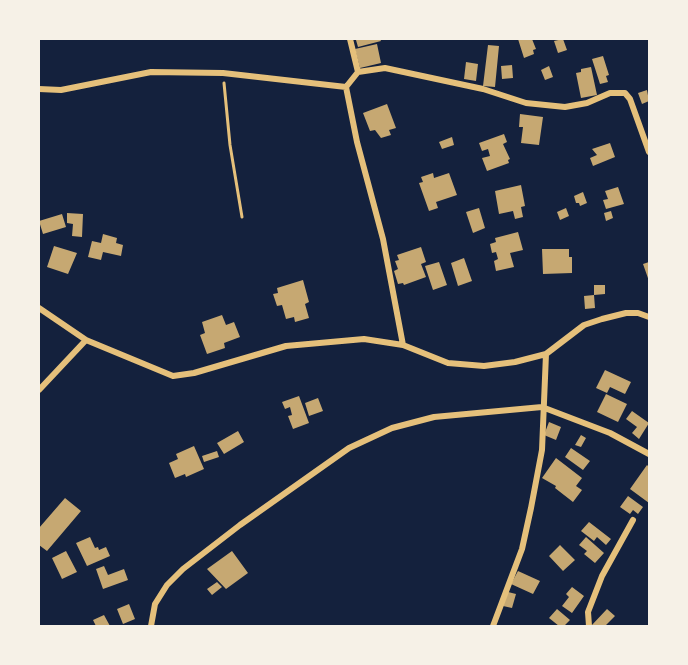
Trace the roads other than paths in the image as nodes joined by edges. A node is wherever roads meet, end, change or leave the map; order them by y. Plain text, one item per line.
1 (350, 39) edge
2 (358, 72) junction
3 (346, 87) junction
4 (39, 89) edge
5 (649, 152) edge
6 (39, 308) edge
7 (649, 316) edge
8 (86, 340) junction
9 (403, 345) junction
10 (546, 354) junction
11 (39, 390) edge
12 (542, 407) junction
13 (649, 454) edge
14 (633, 520) dead end
15 (150, 626) edge
16 (493, 626) edge
17 (589, 626) edge

1 - 2 street
2 - 3 street
2 - 5 street
3 - 4 street
3 - 9 street
6 - 8 street
7 - 10 street
8 - 9 street
8 - 11 street
9 - 10 street
10 - 12 street
12 - 13 street
12 - 15 street
12 - 16 street
14 - 17 street

